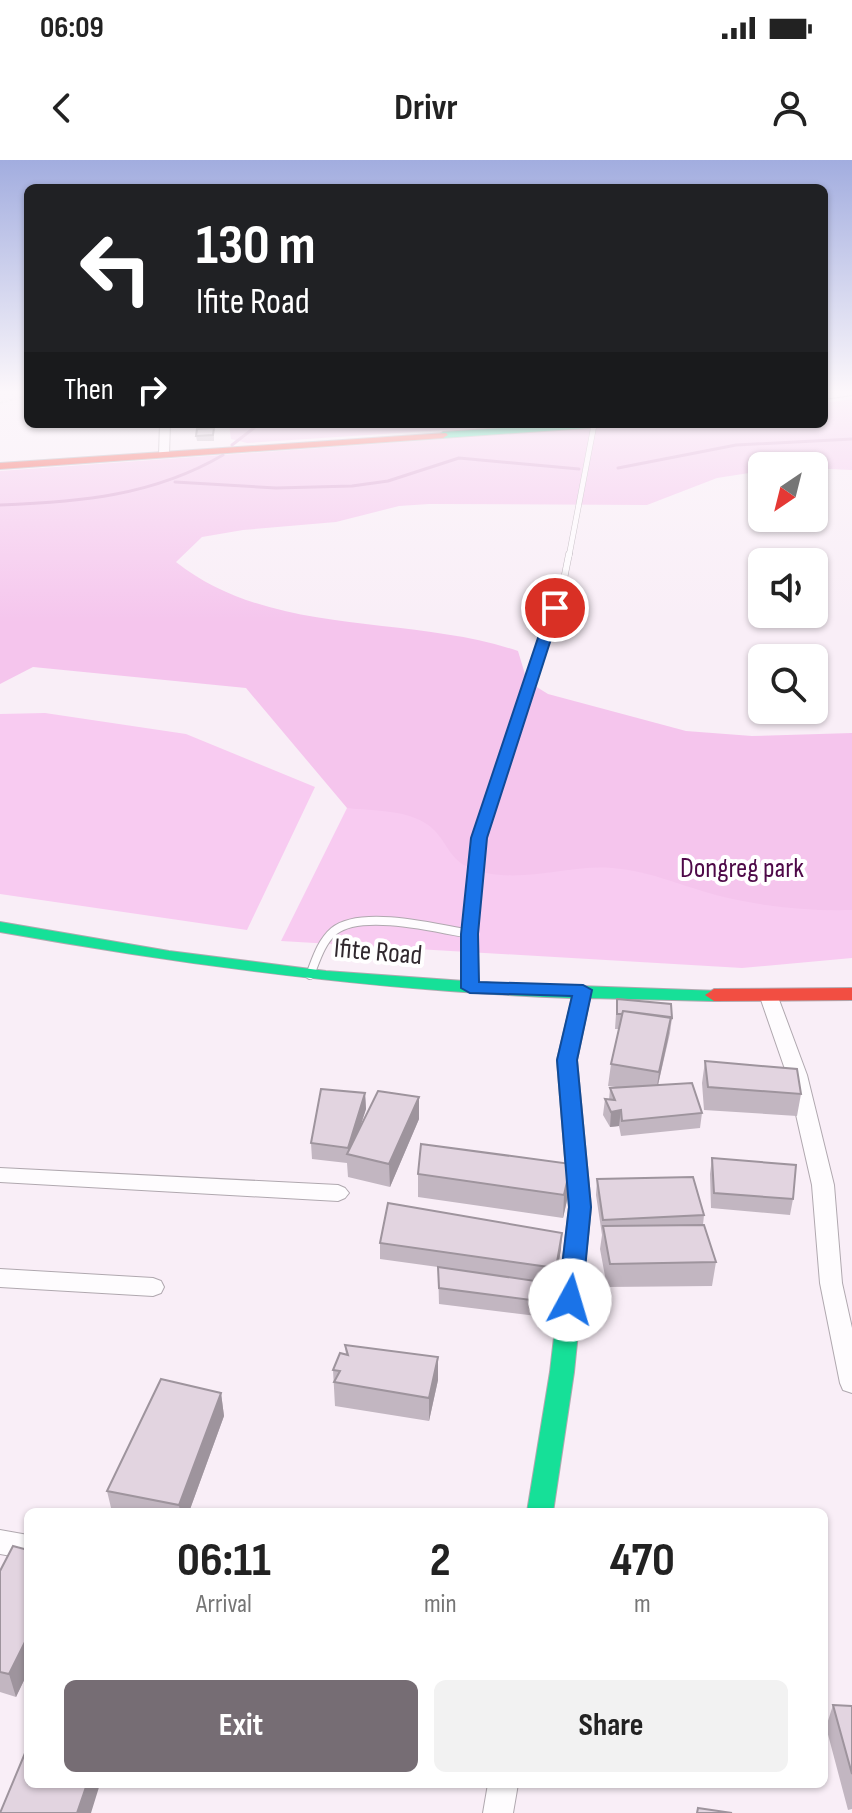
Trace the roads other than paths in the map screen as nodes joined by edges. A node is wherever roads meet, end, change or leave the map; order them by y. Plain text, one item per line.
1 (586, 468) edge
2 (0, 927) edge
3 (469, 934) junction
4 (310, 975) junction
5 (470, 988) junction
6 (583, 990) junction
7 (852, 994) edge
8 (769, 997) junction
9 (0, 1175) edge
10 (338, 1193) dead end
11 (0, 1278) edge
12 (153, 1287) dead end
13 (852, 1383) edge
14 (541, 1508) edge
15 (0, 1542) edge
16 (24, 1546) edge
17 (502, 1788) edge
18 (498, 1813) edge

1 - 3 lane
2 - 4 street, Ifite Road
3 - 4 lane
3 - 5 lane
4 - 5 street, Ifite Road
5 - 6 street, Ifite Road
6 - 8 street, Ifite Road
6 - 14 street
7 - 8 street, Ifite Road
8 - 13 street
9 - 10 street
11 - 12 street
15 - 16 street
17 - 18 street

